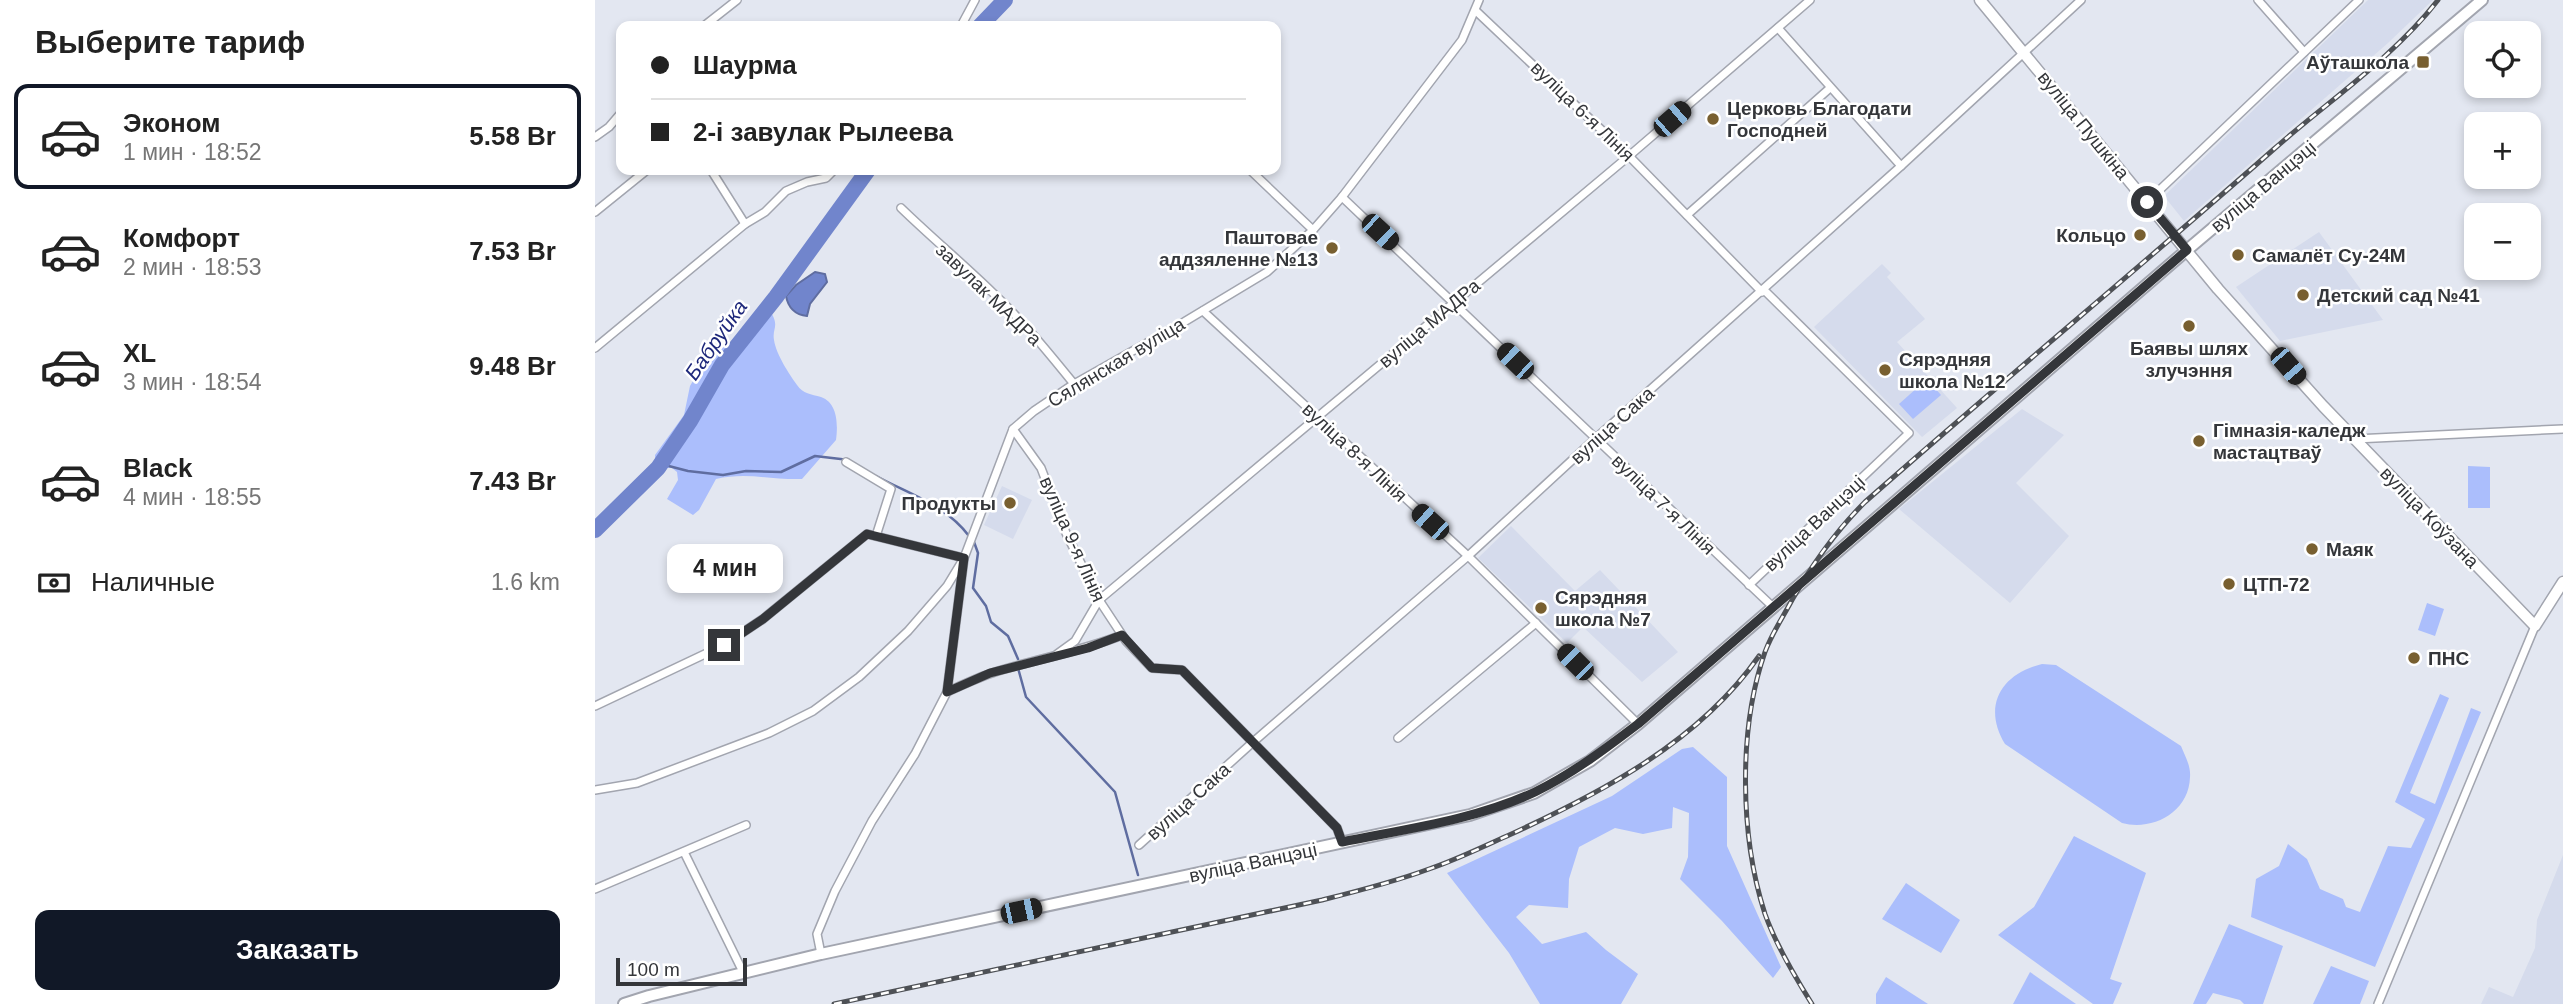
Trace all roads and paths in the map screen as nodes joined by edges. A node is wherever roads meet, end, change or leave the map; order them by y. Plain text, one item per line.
1 (737, 0) edge
2 (975, 0) edge
3 (1479, 0) edge
4 (1810, 0) edge
5 (1980, 0) edge
6 (2081, 0) edge
7 (2258, 0) edge
8 (2359, 0) edge
9 (2482, 0) edge
10 (1476, 11) junction
11 (710, 21) edge
12 (964, 21) edge
13 (1778, 28) junction
14 (2304, 52) junction
15 (2024, 53) junction
16 (1830, 88) junction
17 (616, 119) edge
18 (595, 137) edge
19 (1629, 156) junction
20 (1901, 166) junction
21 (641, 175) edge
22 (714, 175) edge
23 (829, 175) edge
24 (1255, 175) edge
25 (1342, 197) junction
26 (2147, 202) junction
27 (901, 208) dead end
28 (595, 212) edge
29 (1686, 215) junction
30 (745, 224) junction
31 (1313, 230) junction
32 (2187, 250) junction
33 (1763, 291) junction
34 (1455, 302) junction
35 (1203, 311) junction
36 (595, 348) edge
37 (1074, 384) junction
38 (1316, 417) junction
39 (1013, 429) junction
40 (2563, 429) edge
41 (1909, 433) joint
42 (1595, 439) junction
43 (2355, 439) junction
44 (846, 462) dead end
45 (876, 536) junction
46 (1468, 556) junction
47 (964, 558) junction
48 (2563, 582) edge
49 (1749, 585) junction
50 (1099, 600) junction
51 (1773, 607) junction
52 (1536, 623) junction
53 (2535, 626) junction
54 (1122, 635) junction
55 (1057, 654) junction
56 (947, 692) junction
57 (595, 706) edge
58 (1638, 724) junction
59 (1398, 738) dead end
60 (1252, 743) junction
61 (595, 790) edge
62 (746, 825) dead end
63 (1342, 842) junction
64 (1139, 845) dead end
65 (684, 852) junction
66 (595, 889) edge
67 (821, 954) junction
68 (743, 972) junction
69 (624, 1004) edge
70 (2378, 1004) edge

1 - 11 street
2 - 12 street
3 - 10 street, Сялянская вуліца
4 - 13 street, вуліца МАДРа
5 - 15 street, вуліца Пушкіна
6 - 15 street, вуліца Сака
7 - 14 street
8 - 14 street
9 - 32 main road, вуліца Ванцэці
10 - 19 street, вуліца 6-я Лінія
10 - 25 street, Сялянская вуліца
13 - 16 street
13 - 19 street, вуліца МАДРа
14 - 26 street
15 - 20 street, вуліца Сака
15 - 26 street, вуліца Пушкіна
16 - 20 street
16 - 29 street
17 - 18 street
19 - 29 street, вуліца 6-я Лінія
19 - 34 street, вуліца МАДРа
20 - 33 street, вуліца Сака
21 - 28 street
22 - 30 street
23 - 30 street
24 - 31 street
25 - 31 street, Сялянская вуліца
25 - 34 street, вуліца 7-я Лінія
26 - 32 street, вуліца Пушкіна
27 - 37 street, завулак МАДРа
29 - 33 street, вуліца 6-я Лінія
30 - 36 street
31 - 35 street, Сялянская вуліца
32 - 43 street, вуліца Коўзана
32 - 51 main road, вуліца Ванцэці
33 - 41 street, вуліца 6-я Лінія
33 - 42 street, вуліца Сака
34 - 38 street, вуліца МАДРа
34 - 42 street, вуліца 7-я Лінія
35 - 37 street, Сялянская вуліца
35 - 38 street, вуліца 8-я Лінія
37 - 39 street, Сялянская вуліца
38 - 46 street, вуліца 8-я Лінія
38 - 50 street, вуліца МАДРа
39 - 47 street, Сялянская вуліца
39 - 50 street, вуліца 9-я Лінія
40 - 43 street
41 - 49 street, вуліца Ванцэці
42 - 46 street, вуліца Сака
42 - 49 street, вуліца 7-я Лінія
43 - 53 street, вуліца Коўзана
44 - 45 street
45 - 47 street
45 - 57 street
46 - 52 street, вуліца 8-я Лінія
46 - 60 street, вуліца Сака
47 - 56 street, Сялянская вуліца
47 - 61 street
48 - 53 street
49 - 51 street, вуліца 7-я Лінія
50 - 54 street, вуліца 9-я Лінія
50 - 55 street, вуліца МАДРа
51 - 58 main road, вуліца Ванцэці
52 - 58 street, вуліца 8-я Лінія
52 - 59 street
53 - 70 street
54 - 55 street, вуліца МАДРа
54 - 60 street, вуліца 9-я Лінія
55 - 56 street, вуліца МАДРа
56 - 67 street, Сялянская вуліца
58 - 63 main road, вуліца Ванцэці
60 - 63 street, вуліца 9-я Лінія
60 - 64 street, вуліца Сака
62 - 65 street
63 - 67 main road, вуліца Ванцэці
65 - 66 street
65 - 68 street
67 - 68 main road, вуліца Ванцэці
68 - 69 main road, вуліца Ванцэці

